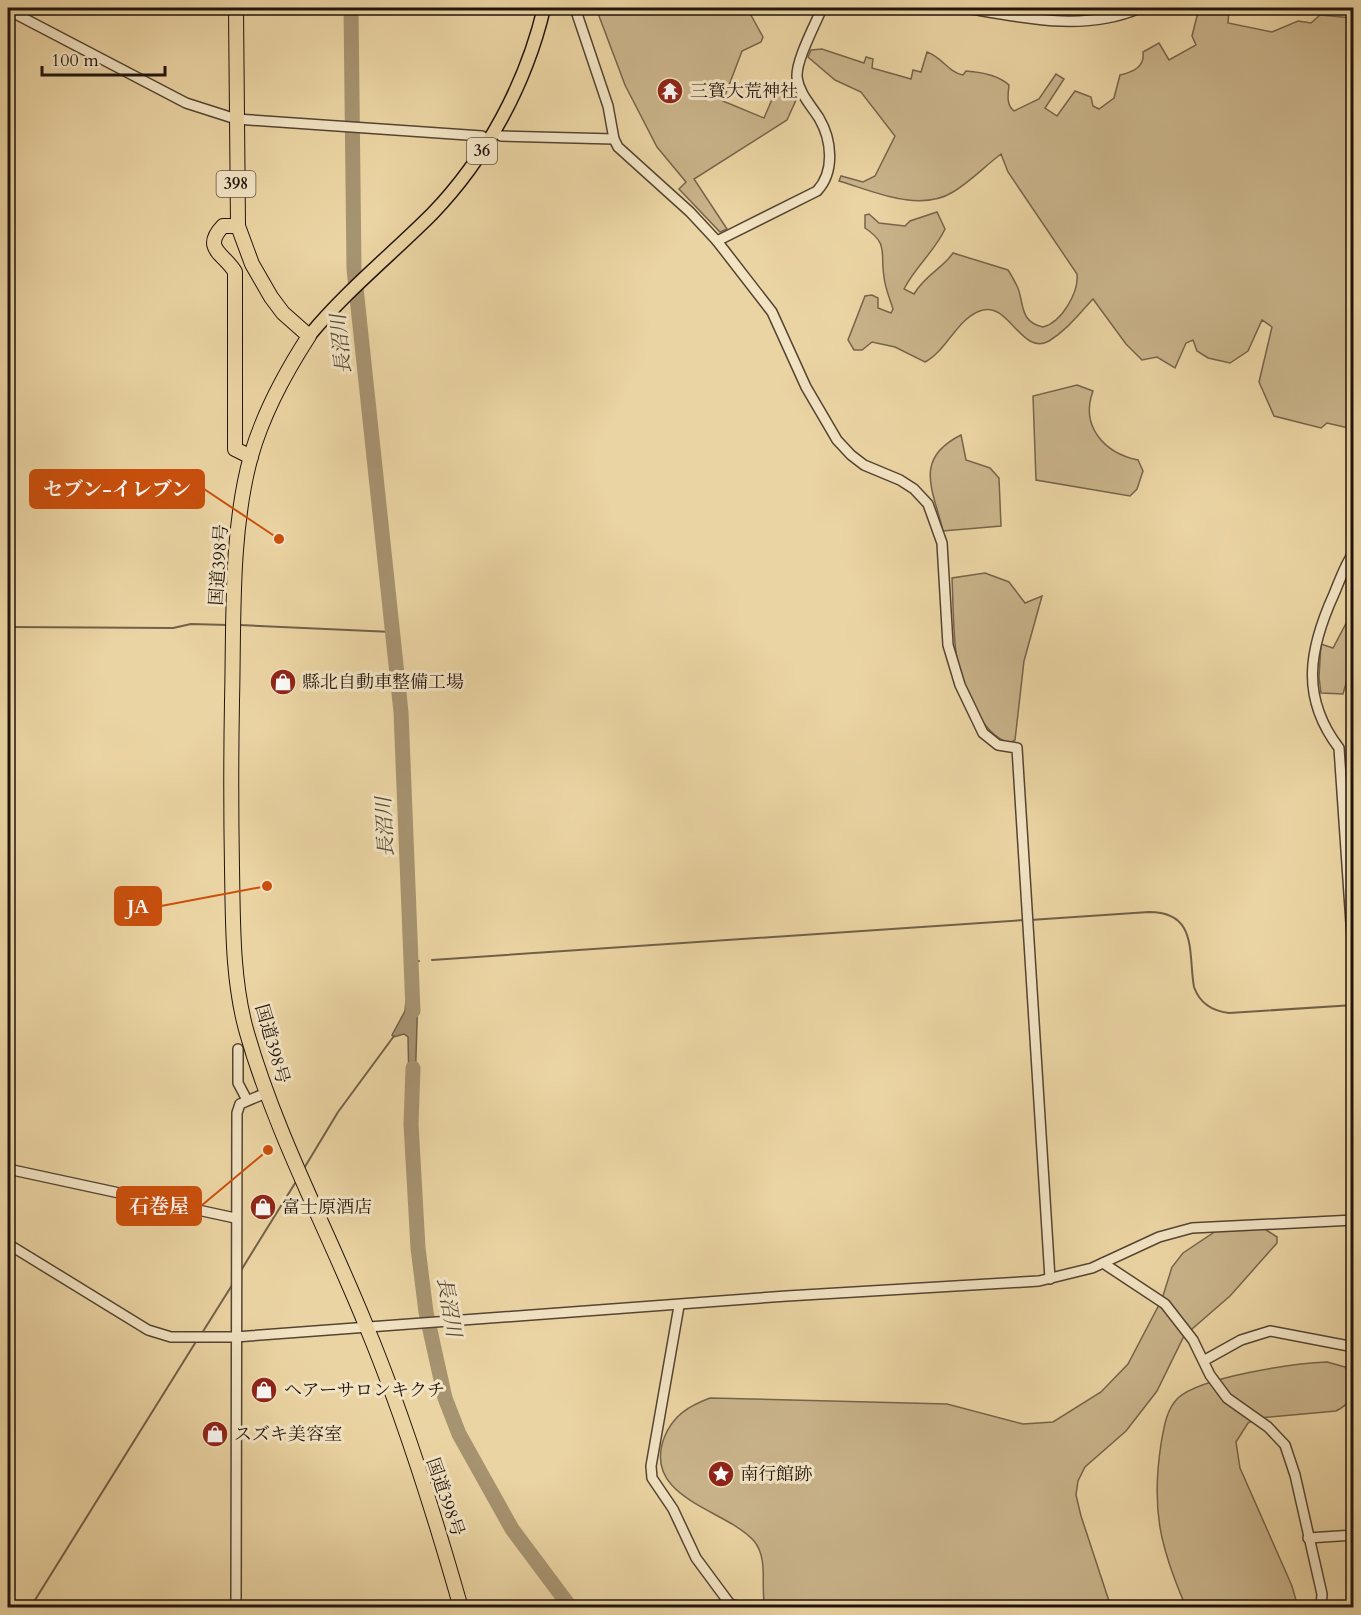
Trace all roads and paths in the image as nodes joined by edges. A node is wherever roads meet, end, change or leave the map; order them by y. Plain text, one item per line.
1 (236, 8) edge
2 (544, 8) edge
3 (575, 8) edge
4 (822, 8) edge
5 (966, 8) edge
6 (1140, 8) edge
7 (8, 10) edge
8 (236, 119) junction
9 (482, 136) dead end
10 (501, 136) dead end
11 (614, 139) junction
12 (238, 226) junction
13 (717, 242) junction
14 (309, 336) junction
15 (251, 457) junction
16 (1353, 552) edge
17 (1353, 967) edge
18 (238, 1049) dead end
19 (266, 1093) junction
20 (248, 1100) junction
21 (8, 1169) edge
22 (235, 1218) junction
23 (1353, 1220) edge
24 (8, 1244) edge
25 (1103, 1263) junction
26 (1050, 1279) junction
27 (680, 1306) junction
28 (367, 1326) junction
29 (235, 1336) junction
30 (1353, 1347) edge
31 (1204, 1360) junction
32 (1353, 1535) edge
33 (1308, 1538) junction
34 (730, 1604) junction
35 (236, 1608) edge
36 (461, 1608) edge
37 (706, 1608) edge
38 (745, 1608) edge
39 (1322, 1608) edge

1 - 8 highway, 398
2 - 14 main road, 36
3 - 11 street
4 - 13 street
5 - 6 street
7 - 8 street
8 - 9 street
8 - 12 highway, 398
10 - 11 street
11 - 13 street
12 - 14 highway, 398
12 - 15 highway
13 - 26 street
14 - 15 highway, 国道398号
15 - 19 highway, 国道398号
16 - 17 street
18 - 20 street
19 - 20 street
19 - 28 highway, 国道398号
20 - 22 street
21 - 22 street
22 - 29 street
23 - 25 street
24 - 29 street
25 - 26 street
25 - 31 street
26 - 27 street
27 - 28 street
27 - 34 street
28 - 29 street
28 - 36 highway, 国道398号
29 - 35 street
30 - 31 street
31 - 33 street
32 - 33 street
33 - 39 street
34 - 37 street
34 - 38 street

